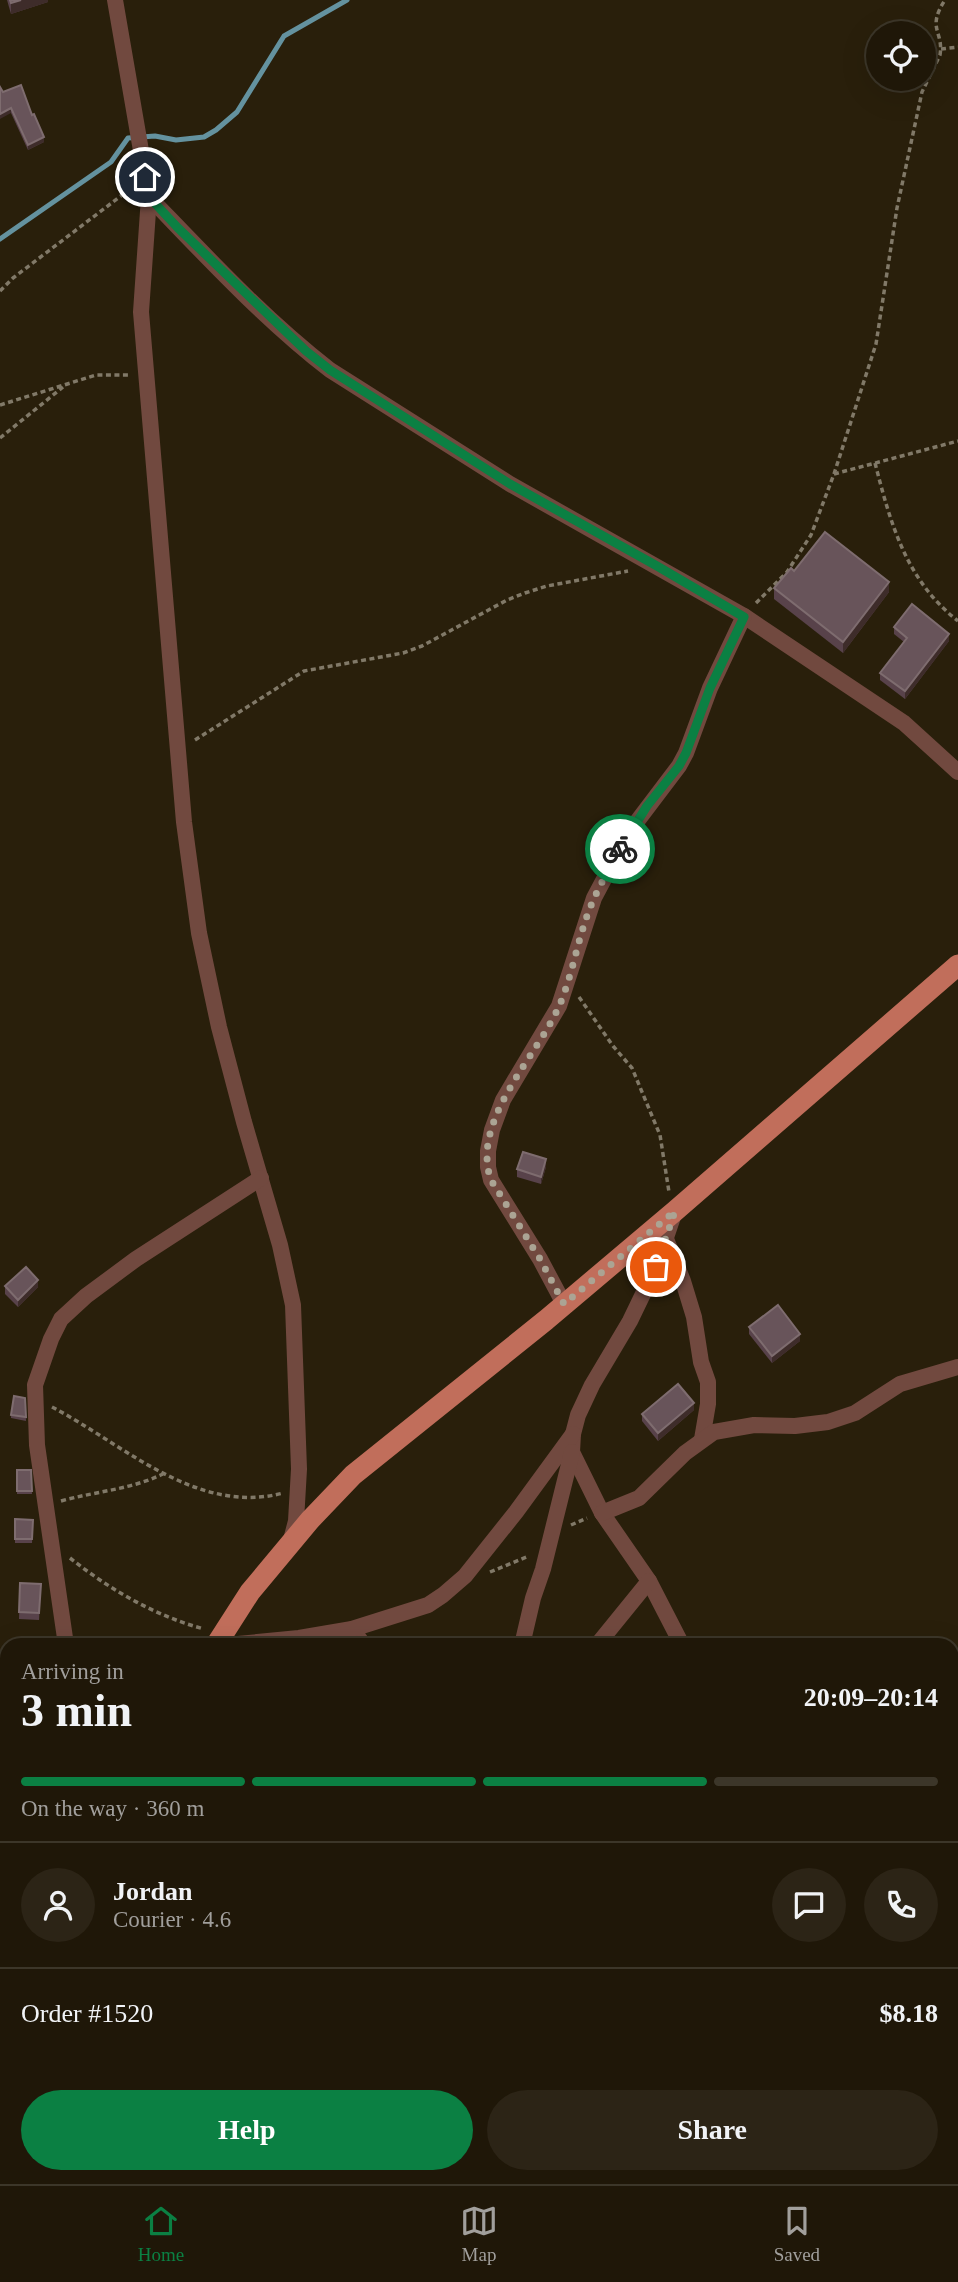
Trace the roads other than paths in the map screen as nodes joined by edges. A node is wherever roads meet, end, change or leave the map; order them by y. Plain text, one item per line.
1 (115, 0) edge
2 (149, 197) junction
3 (744, 617) junction
4 (958, 772) edge
5 (958, 965) edge
6 (261, 1178) junction
7 (675, 1211) junction
8 (666, 1239) junction
9 (564, 1304) junction
10 (958, 1367) edge
11 (573, 1434) junction
12 (702, 1439) junction
13 (572, 1452) junction
14 (602, 1513) junction
15 (288, 1549) junction
16 (649, 1581) junction
17 (352, 1629) junction
18 (64, 1638) edge
19 (224, 1638) edge
20 (299, 1638) edge
21 (359, 1638) edge
22 (524, 1638) edge
23 (603, 1638) edge
24 (678, 1638) edge

1 - 2 street
2 - 3 street
2 - 6 street
3 - 4 street
3 - 9 street
5 - 7 main road
6 - 15 street
6 - 18 street
7 - 8 street
7 - 9 main road
8 - 11 street
8 - 12 street
9 - 15 main road
10 - 12 street
11 - 13 street
11 - 17 street
12 - 14 street
13 - 14 street
13 - 22 street
14 - 16 street
15 - 19 main road
16 - 23 street
16 - 24 street
17 - 20 street
17 - 21 street

